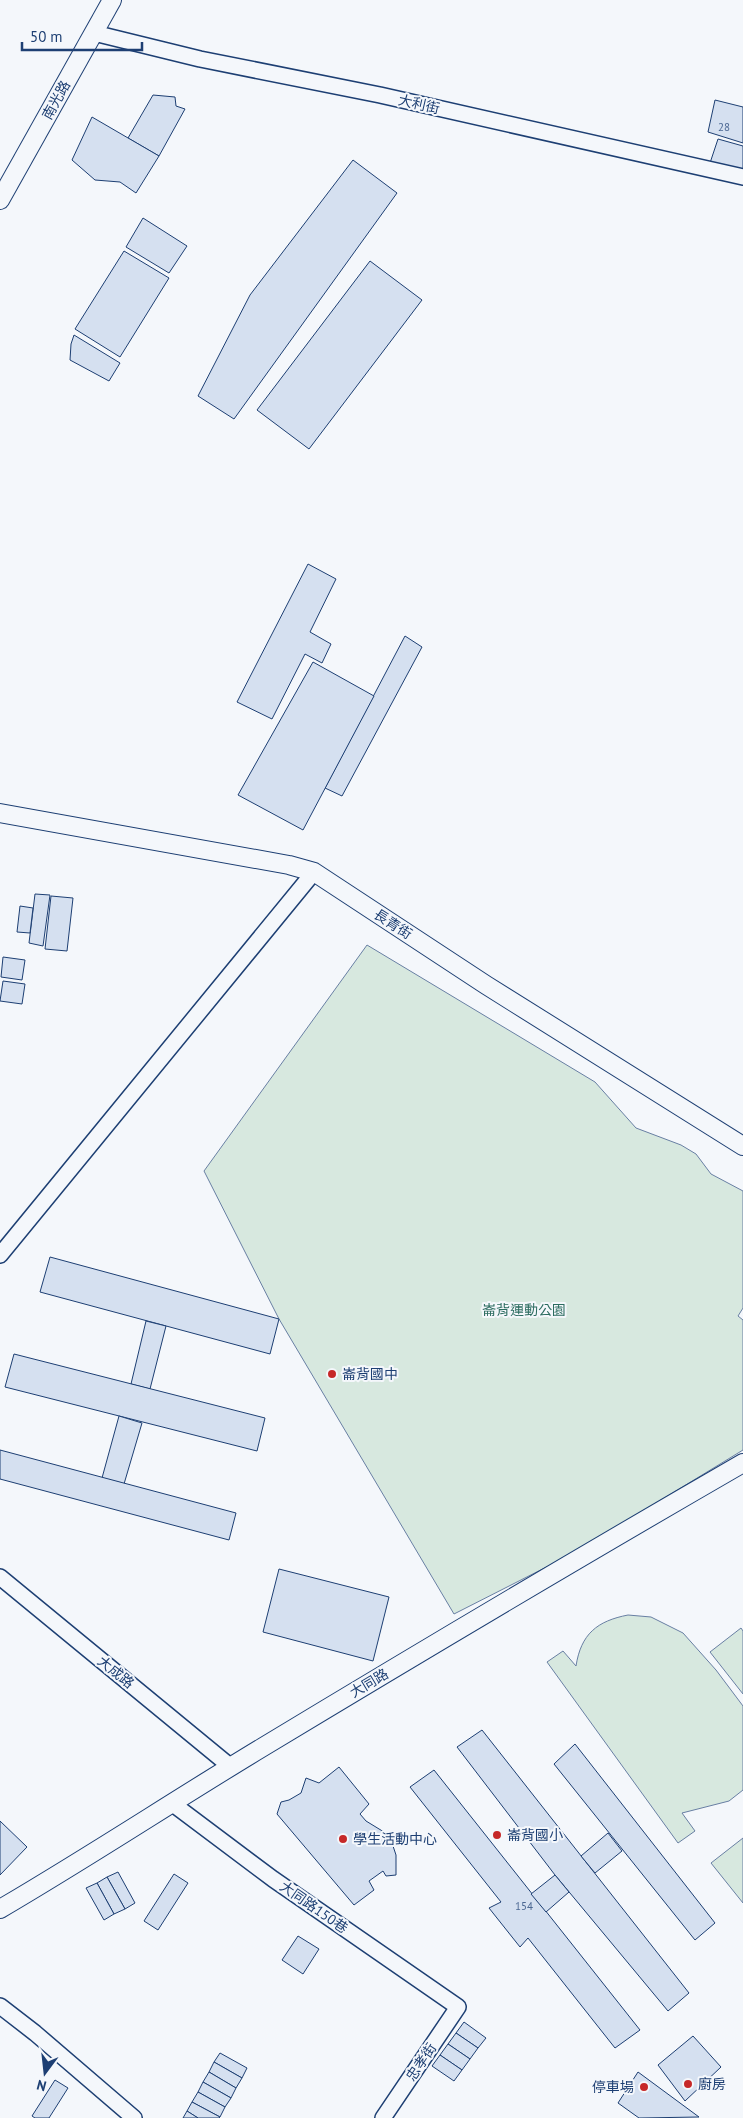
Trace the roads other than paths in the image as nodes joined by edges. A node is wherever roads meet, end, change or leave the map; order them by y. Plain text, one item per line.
1 (112, 0) edge
2 (94, 33) junction
3 (743, 177) edge
4 (0, 200) edge
5 (0, 813) edge
6 (314, 872) junction
7 (743, 1146) edge
8 (0, 1255) edge
9 (743, 1463) edge
10 (0, 1577) edge
11 (231, 1767) junction
12 (173, 1804) junction
13 (0, 1909) edge
14 (0, 2006) edge
15 (458, 2007) joint
16 (134, 2118) edge
17 (383, 2118) edge

1 - 2 street, 南光路
2 - 3 street, 大利街
2 - 4 street, 南光路
5 - 6 street, 長青街
6 - 7 street, 長青街
6 - 8 street
9 - 11 street, 大同路
10 - 11 street, 大成路
11 - 12 street, 大同路
12 - 13 street, 大同路
12 - 15 street, 大同路150巷
14 - 16 street
15 - 17 street, 忠孝街

